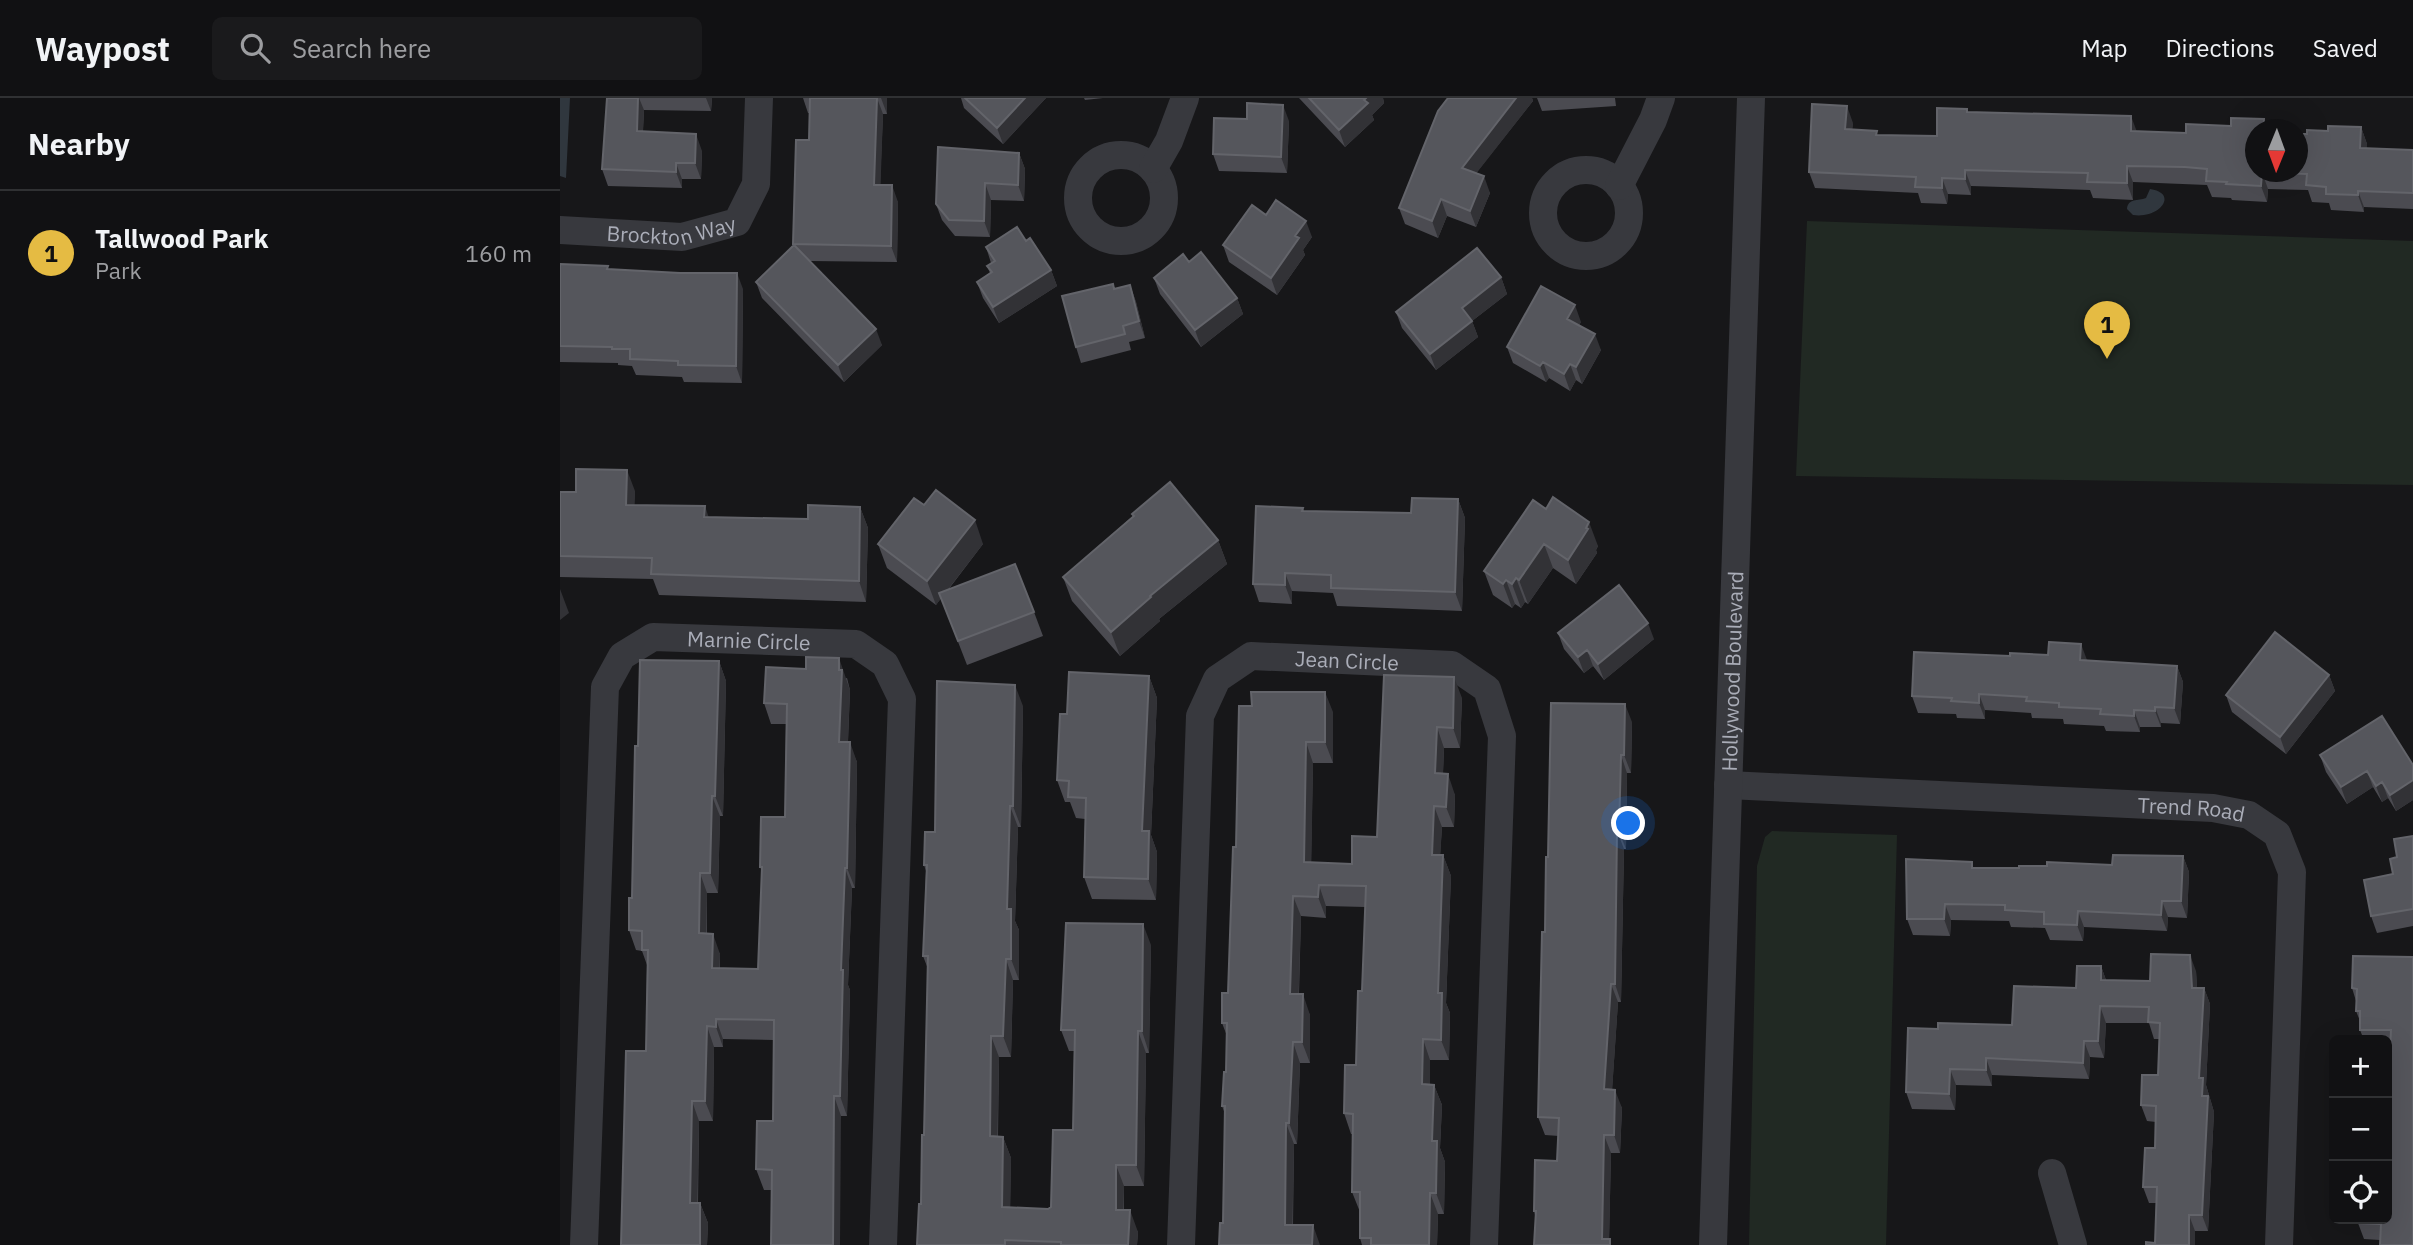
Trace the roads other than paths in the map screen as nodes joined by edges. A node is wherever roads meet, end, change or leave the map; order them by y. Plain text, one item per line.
1 (758, 98) edge
2 (1185, 98) edge
3 (1661, 98) edge
4 (1751, 98) edge
5 (1153, 169) dead end
6 (1619, 186) dead end
7 (560, 230) edge
8 (1728, 785) junction
9 (2052, 1173) dead end
10 (583, 1245) edge
11 (883, 1245) edge
12 (1181, 1245) edge
13 (1484, 1245) edge
14 (1713, 1245) edge
15 (2073, 1245) edge
16 (2279, 1245) edge

1 - 7 street, Brockton Way
2 - 5 street
3 - 6 street
4 - 8 street, Hollywood Boulevard
8 - 14 street, Hollywood Boulevard
8 - 16 street, Trend Road
9 - 15 street
10 - 11 street, Marnie Circle
12 - 13 street, Jean Circle

